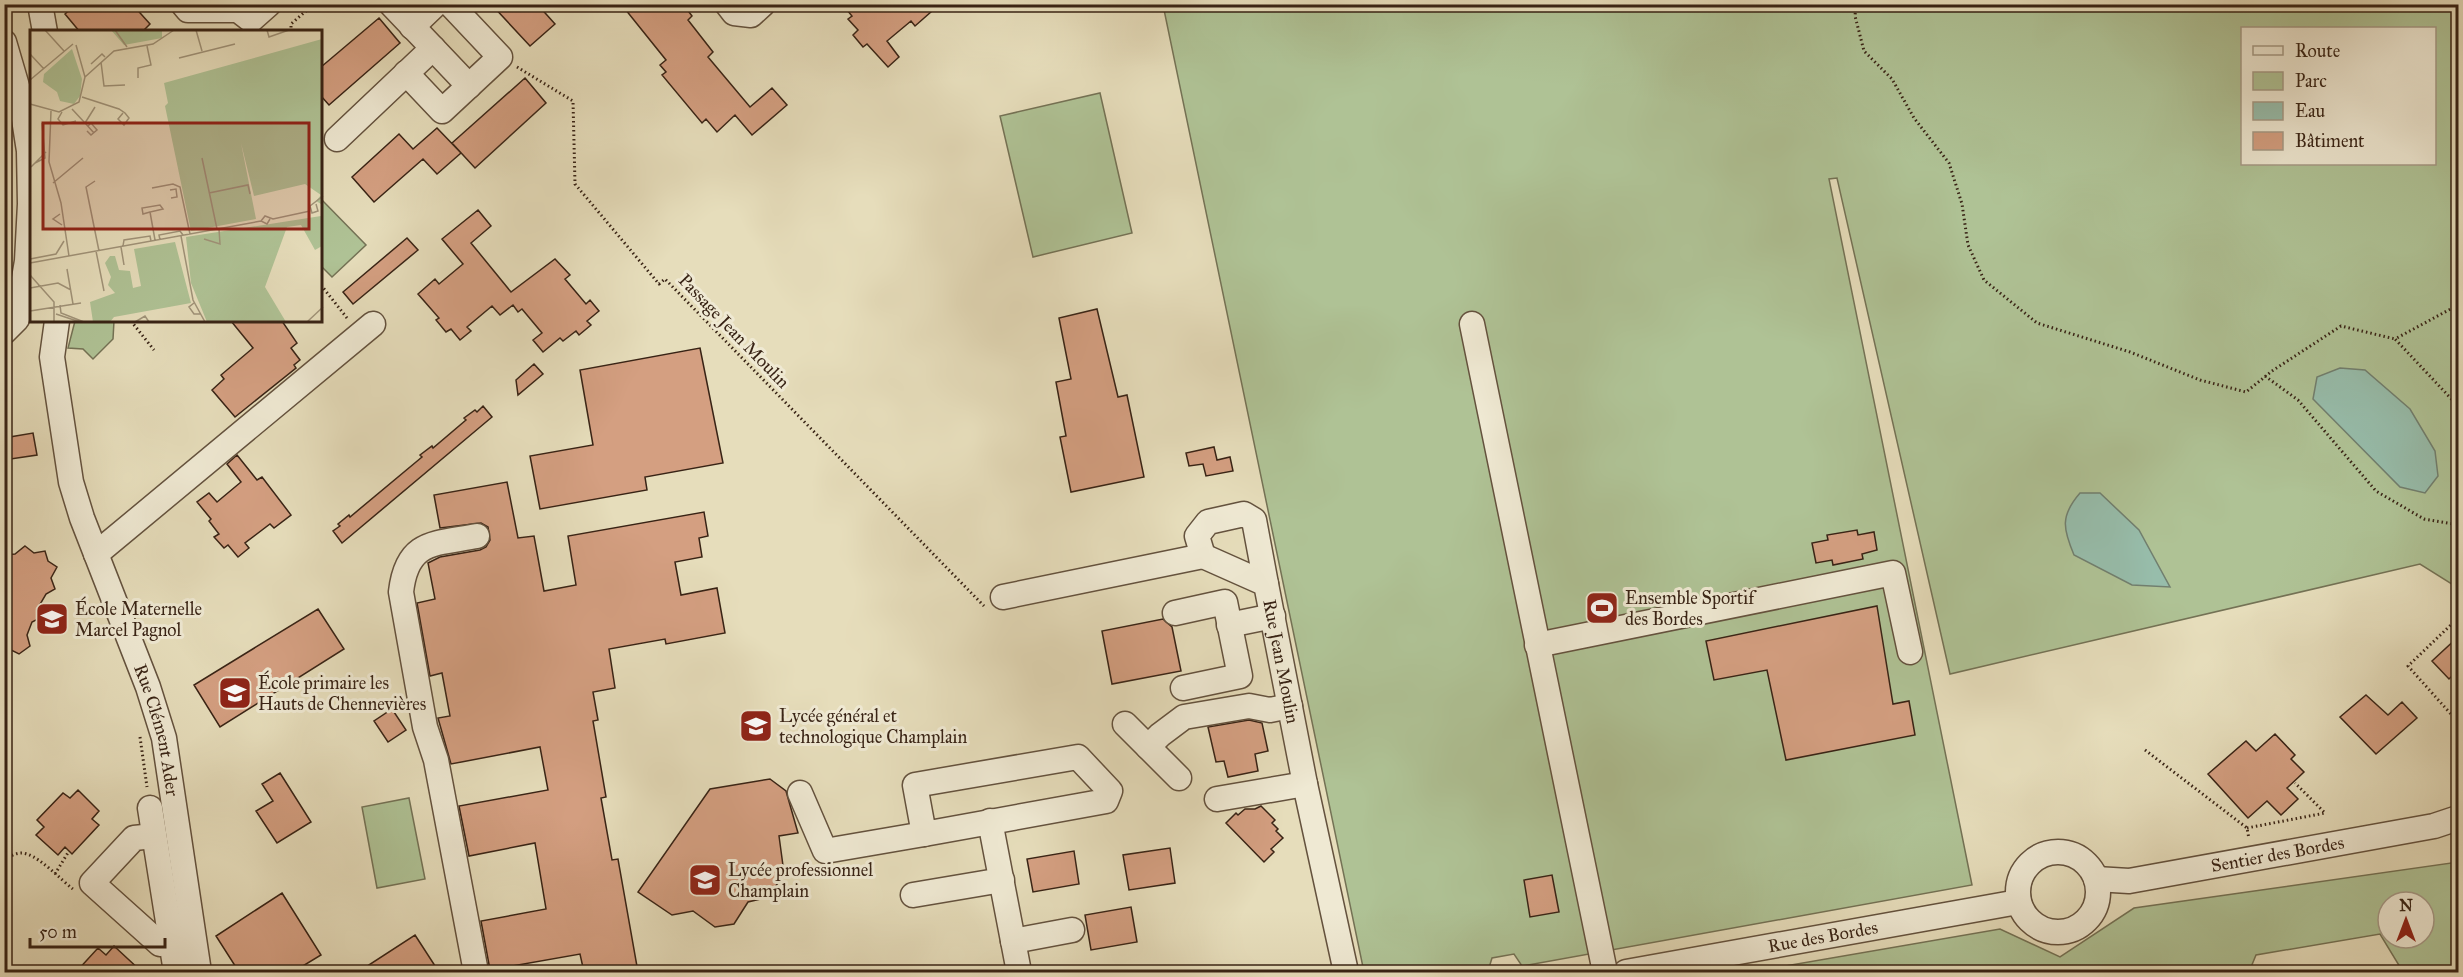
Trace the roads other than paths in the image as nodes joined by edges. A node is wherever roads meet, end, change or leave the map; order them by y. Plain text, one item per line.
1 (40, 4) edge
2 (183, 4) edge
3 (269, 4) edge
4 (391, 4) edge
5 (436, 4) edge
6 (450, 4) edge
7 (728, 4) edge
8 (763, 4) edge
9 (412, 27) junction
10 (45, 30) edge
11 (4, 42) edge
12 (433, 48) junction
13 (406, 74) junction
14 (469, 86) junction
15 (337, 139) dead end
16 (27, 261) junction
17 (4, 270) edge
18 (364, 319) road end
19 (57, 322) edge
20 (1472, 324) dead end
21 (4, 332) edge
22 (477, 536) dead end
23 (96, 554) junction
24 (1203, 556) junction
25 (1266, 584) junction
26 (1003, 597) road end
27 (1175, 613) dead end
28 (1273, 616) junction
29 (1229, 625) junction
30 (1538, 645) junction
31 (1910, 652) dead end
32 (1183, 688) dead end
33 (1290, 706) junction
34 (1125, 724) dead end
35 (1148, 747) junction
36 (1179, 778) dead end
37 (1305, 784) junction
38 (800, 793) dead end
39 (1217, 799) dead end
40 (150, 808) dead end
41 (2458, 818) edge
42 (990, 821) junction
43 (924, 834) junction
44 (154, 836) junction
45 (2096, 879) junction
46 (1002, 880) junction
47 (913, 896) dead end
48 (2018, 902) junction
49 (1072, 930) dead end
50 (1013, 941) junction
51 (171, 942) junction
52 (176, 972) edge
53 (199, 972) edge
54 (476, 972) edge
55 (1019, 972) edge
56 (1346, 972) edge
57 (1605, 972) edge
58 (1626, 972) edge

1 - 10 street
2 - 3 street
4 - 9 street
5 - 9 street
6 - 14 street
7 - 8 street
9 - 12 street
11 - 16 street
12 - 13 street
12 - 14 street
13 - 14 street
13 - 15 street
16 - 17 street
16 - 21 street
18 - 23 street
19 - 23 street, Rue Clément Ader
20 - 30 street
22 - 54 street
23 - 53 street, Rue Clément Ader
24 - 25 street, Rue Jean Moulin
24 - 25 street
24 - 26 street
25 - 28 street, Rue Jean Moulin
27 - 29 street
28 - 29 street
28 - 33 street, Rue Jean Moulin
29 - 32 street
30 - 31 street
30 - 57 street
33 - 35 street
33 - 37 street, Rue Jean Moulin
34 - 35 street
35 - 36 street
37 - 39 street
37 - 56 street, Rue Jean Moulin
38 - 43 street
40 - 44 street
41 - 45 street, Sentier des Bordes
42 - 43 street
42 - 43 street
42 - 46 street
44 - 51 street
44 - 51 street
45 - 48 street
45 - 48 street
46 - 47 street
46 - 50 street
48 - 58 street, Rue des Bordes
49 - 50 street
50 - 55 street
51 - 52 street

